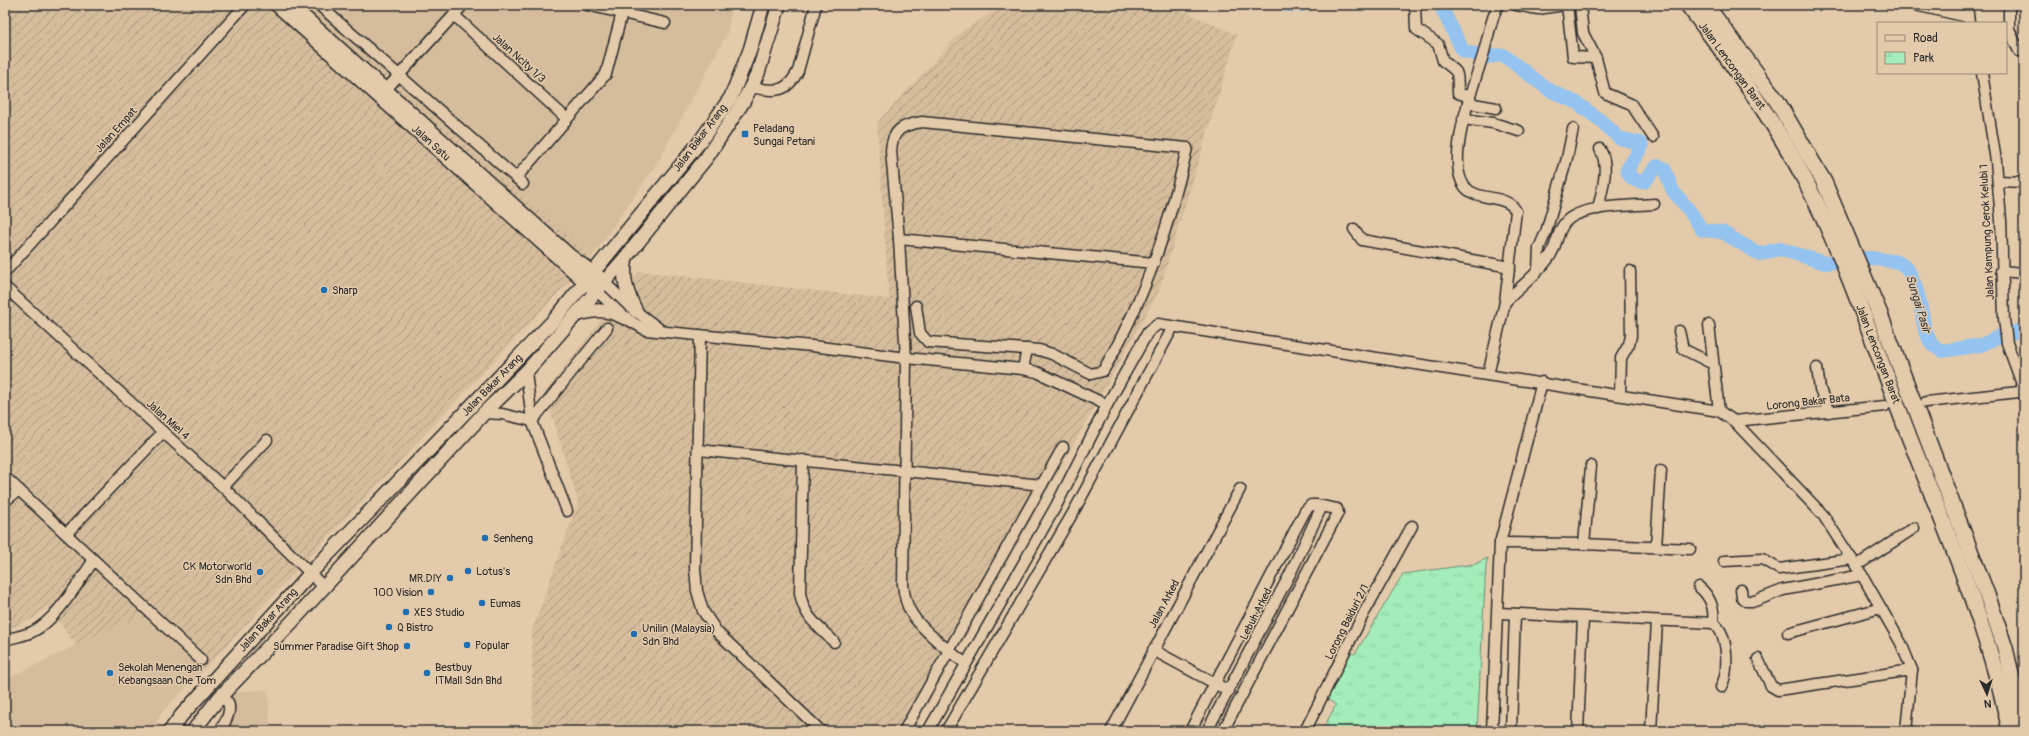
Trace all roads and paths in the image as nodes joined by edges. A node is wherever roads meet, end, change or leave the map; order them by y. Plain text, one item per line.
1 (245, 5) edge
2 (276, 5) edge
3 (291, 5) edge
4 (319, 5) edge
5 (463, 5) edge
6 (587, 5) edge
7 (763, 5) edge
8 (779, 5) edge
9 (816, 5) edge
10 (1415, 5) edge
11 (1498, 5) edge
12 (1516, 5) edge
13 (1564, 5) edge
14 (1567, 5) edge
15 (1580, 5) edge
16 (1688, 5) edge
17 (1706, 5) edge
18 (1915, 5) edge
19 (1967, 5) edge
20 (2009, 5) edge
21 (623, 9) edge
22 (454, 15) junction
23 (1968, 20) edge
24 (665, 23) dead end
25 (2019, 51) dead end
26 (1596, 58) junction
27 (1982, 74) edge
28 (398, 76) junction
29 (750, 87) junction
30 (383, 93) junction
31 (1469, 100) junction
32 (1496, 108) dead end
33 (568, 119) junction
34 (1464, 119) junction
35 (1573, 129) dead end
36 (1519, 131) dead end
37 (1653, 137) dead end
38 (1600, 149) dead end
39 (1998, 181) junction
40 (2024, 182) edge
41 (1654, 204) dead end
42 (1598, 209) junction
43 (1354, 229) dead end
44 (899, 239) junction
45 (605, 257) junction
46 (626, 257) junction
47 (570, 262) junction
48 (1154, 263) junction
49 (1510, 267) junction
50 (1538, 270) junction
51 (1630, 271) dead end
52 (1854, 271) junction
53 (2002, 271) junction
54 (5, 272) edge
55 (2024, 273) edge
56 (595, 282) junction
57 (5, 287) edge
58 (571, 300) junction
59 (1505, 302) junction
60 (916, 306) dead end
61 (630, 314) junction
62 (576, 315) junction
63 (1709, 325) dead end
64 (1172, 327) junction
65 (608, 328) dead end
66 (1679, 331) dead end
67 (700, 336) junction
68 (1026, 349) junction
69 (906, 358) junction
70 (1713, 364) junction
71 (1817, 368) dead end
72 (1023, 369) junction
73 (526, 372) junction
74 (1488, 375) junction
75 (1542, 382) junction
76 (2023, 392) edge
77 (1620, 395) junction
78 (1926, 402) dead end
79 (1107, 405) junction
80 (1885, 406) dead end
81 (1719, 411) junction
82 (1829, 412) junction
83 (484, 413) junction
84 (532, 421) junction
85 (1734, 421) junction
86 (163, 432) junction
87 (267, 440) dead end
88 (1063, 448) dead end
89 (699, 450) junction
90 (803, 460) junction
91 (1591, 466) dead end
92 (905, 470) junction
93 (1661, 470) dead end
94 (5, 476) edge
95 (1042, 485) junction
96 (223, 487) junction
97 (1240, 489) dead end
98 (19, 490) junction
99 (5, 501) edge
100 (1056, 506) junction
101 (1322, 506) junction
102 (567, 511) dead end
103 (1074, 511) junction
104 (1412, 526) dead end
105 (1914, 528) dead end
106 (66, 534) junction
107 (1500, 543) junction
108 (1584, 544) junction
109 (1656, 547) junction
110 (1690, 549) dead end
111 (94, 560) junction
112 (1724, 561) dead end
113 (1854, 562) junction
114 (310, 574) junction
115 (1862, 575) junction
116 (324, 587) junction
117 (1700, 587) dead end
118 (1741, 590) dead end
119 (1881, 608) junction
120 (1498, 613) junction
121 (1515, 614) junction
122 (1583, 618) junction
123 (1657, 622) junction
124 (1713, 623) junction
125 (1788, 633) dead end
126 (5, 640) edge
127 (834, 642) dead end
128 (1153, 650) junction
129 (949, 651) junction
130 (1758, 659) dead end
131 (201, 660) dead end
132 (965, 664) junction
133 (1912, 670) junction
134 (1215, 684) junction
135 (1721, 687) dead end
136 (1229, 691) junction
137 (219, 698) junction
138 (2024, 729) edge
139 (170, 731) edge
140 (193, 731) edge
141 (220, 731) edge
142 (821, 731) edge
143 (904, 731) edge
144 (928, 731) edge
145 (946, 731) edge
146 (1111, 731) edge
147 (1190, 731) edge
148 (1207, 731) edge
149 (1223, 731) edge
150 (1306, 731) edge
151 (1492, 731) edge
152 (1511, 731) edge
153 (1578, 731) edge
154 (1651, 731) edge
155 (1906, 731) edge
156 (2010, 731) edge

1 - 54 street, Jalan Empat
2 - 30 main road, Jalan Satu
3 - 30 main road, Jalan Satu
4 - 28 street
5 - 22 street
6 - 21 street
7 - 45 main road, Jalan Bakar Arang
8 - 29 main road, Jalan Bakar Arang
9 - 29 street
10 - 31 street
11 - 31 street
12 - 13 street
14 - 26 street
15 - 26 street
16 - 52 highway, Jalan Lencongan Barat
17 - 52 highway, Jalan Lencongan Barat
18 - 23 street
19 - 23 street
20 - 25 street
21 - 24 street
21 - 33 street
22 - 28 street
22 - 33 street, Jalan Ncity 1/3
26 - 37 street
27 - 39 street, Jalan Kampung Cerok Kelubi 1
28 - 30 street
28 - 33 street
29 - 46 main road, Jalan Bakar Arang
30 - 47 main road, Jalan Satu
31 - 32 street
31 - 34 street
34 - 36 street
34 - 49 street
35 - 50 street
38 - 42 street
39 - 40 street
39 - 53 street, Jalan Kampung Cerok Kelubi 1
41 - 42 street
42 - 50 street
43 - 49 street
44 - 48 street
44 - 48 street
44 - 69 street
45 - 47 main road
45 - 56 main road, Jalan Bakar Arang
46 - 56 main road, Jalan Bakar Arang
46 - 61 main road
47 - 56 main road, Jalan Satu
47 - 58 main road
48 - 68 street
49 - 59 street
50 - 59 street
51 - 77 street
52 - 138 highway, Jalan Lencongan Barat
52 - 156 highway, Jalan Lencongan Barat
53 - 55 street
53 - 76 street, Jalan Kampung Cerok Kelubi 1
56 - 58 main road, Jalan Bakar Arang
56 - 61 street
56 - 62 main road, Jalan Bakar Arang
57 - 86 street, Jalan Miel 4
58 - 114 main road, Jalan Bakar Arang
59 - 74 street
60 - 68 street
61 - 62 main road
61 - 67 street
62 - 73 main road, Jalan Bakar Arang
63 - 70 street
64 - 74 street
64 - 79 street
64 - 103 street
65 - 84 street
66 - 70 street
67 - 69 street
67 - 89 street
68 - 72 street
69 - 72 street
69 - 92 street
70 - 81 street
71 - 82 street
72 - 79 street
73 - 83 main road, Jalan Bakar Arang
73 - 84 street
74 - 75 street
75 - 77 street
75 - 107 street
76 - 78 street
77 - 81 street
79 - 100 street
80 - 82 street, Lorong Bakar Bata
81 - 85 street
82 - 85 street, Lorong Bakar Bata
83 - 84 street
83 - 116 main road, Jalan Bakar Arang
84 - 102 street
85 - 113 street
86 - 96 street, Jalan Miel 4
86 - 106 street
87 - 96 street
88 - 95 street
89 - 90 street
89 - 142 street
90 - 92 street
90 - 127 street
91 - 108 street
92 - 95 street
92 - 129 street
93 - 109 street
94 - 98 street
95 - 129 street
96 - 114 street, Jalan Miel 4
97 - 128 street, Jalan Arked
98 - 99 street
98 - 106 street
100 - 103 street
100 - 132 street
101 - 134 street
101 - 136 street, Lebuh Arked
101 - 149 street
103 - 145 street
104 - 150 street, Lorong Baiduri 2/1
105 - 113 street
106 - 111 street
107 - 108 street
107 - 120 street
108 - 109 street
109 - 110 street
111 - 126 street
111 - 131 street
112 - 113 street
113 - 115 street
114 - 116 street, Jalan Miel 4
114 - 139 main road, Jalan Bakar Arang
115 - 118 street
115 - 119 street
116 - 137 main road, Jalan Bakar Arang
117 - 124 street
119 - 125 street
119 - 133 street
120 - 121 street
120 - 151 street
121 - 122 street
121 - 152 street
122 - 123 street
122 - 153 street
123 - 124 street
123 - 154 street
124 - 135 street
128 - 134 street
128 - 146 street, Jalan Arked
129 - 132 street
129 - 143 street
130 - 133 street
132 - 144 street
133 - 155 street
134 - 136 street
134 - 147 street
136 - 148 street, Lebuh Arked
137 - 140 main road, Jalan Bakar Arang
137 - 141 street

